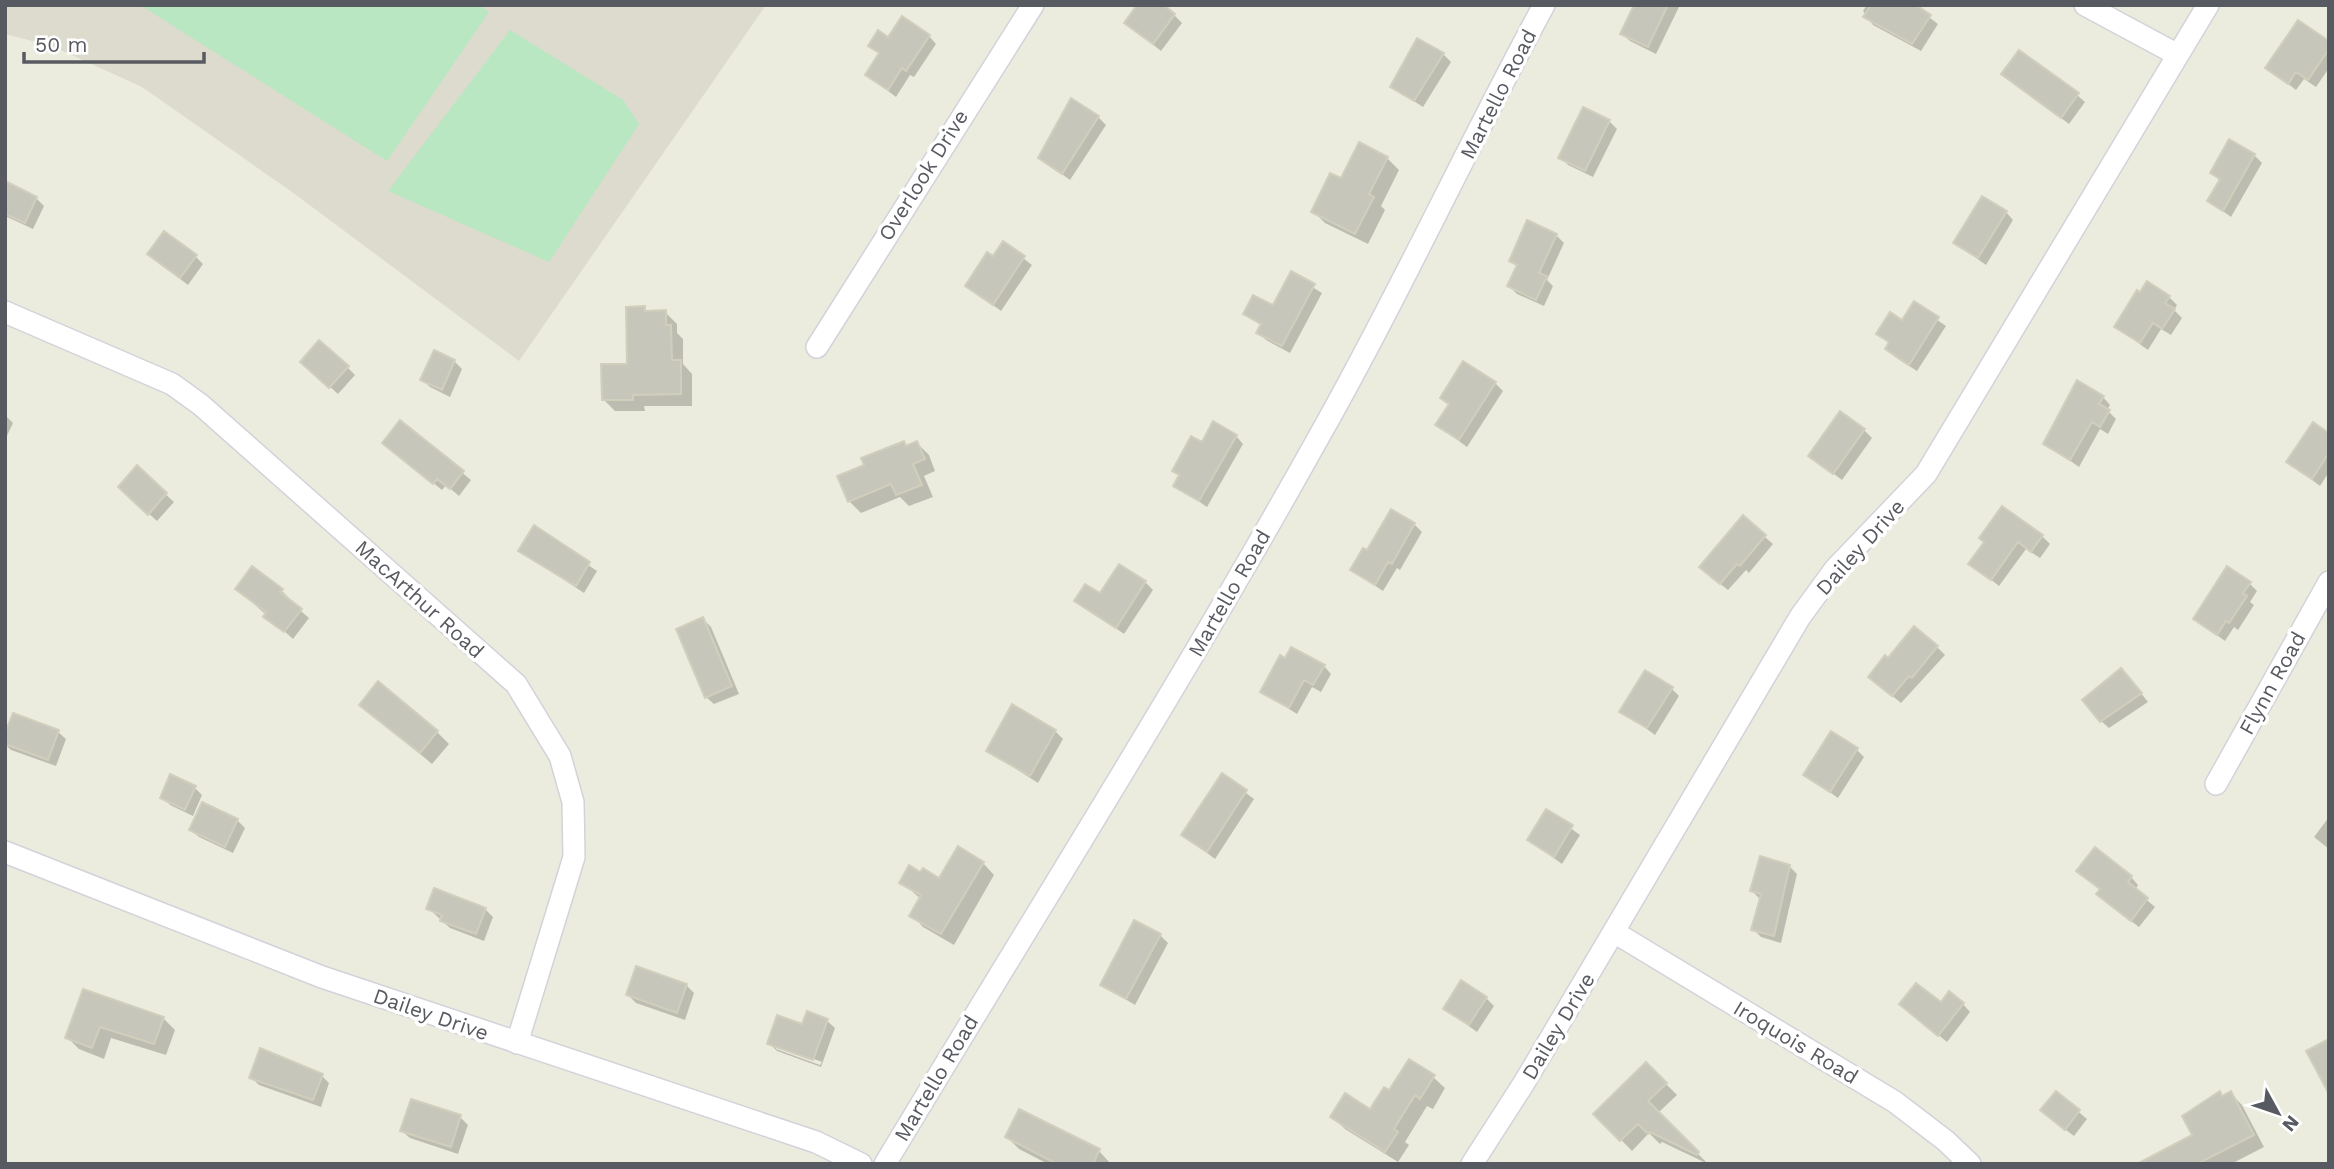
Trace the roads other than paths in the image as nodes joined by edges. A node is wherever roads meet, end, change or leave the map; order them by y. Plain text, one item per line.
1 (1033, 5) edge
2 (1544, 5) edge
3 (2085, 5) edge
4 (2208, 5) edge
5 (2178, 55) junction
6 (5, 312) edge
7 (817, 347) dead end
8 (2329, 582) edge
9 (2216, 784) dead end
10 (5, 852) edge
11 (1614, 932) junction
12 (517, 1044) junction
13 (861, 1164) edge
14 (885, 1164) edge
15 (1472, 1164) edge
16 (1970, 1164) edge

1 - 7 street, Overlook Drive
2 - 14 street, Martello Road
3 - 5 street
4 - 5 street, Dailey Drive
5 - 11 street, Dailey Drive
6 - 12 street, MacArthur Road
8 - 9 street, Flynn Road
10 - 12 street, Dailey Drive
11 - 15 street, Dailey Drive
11 - 16 street, Iroquois Road
12 - 13 street, Dailey Drive

